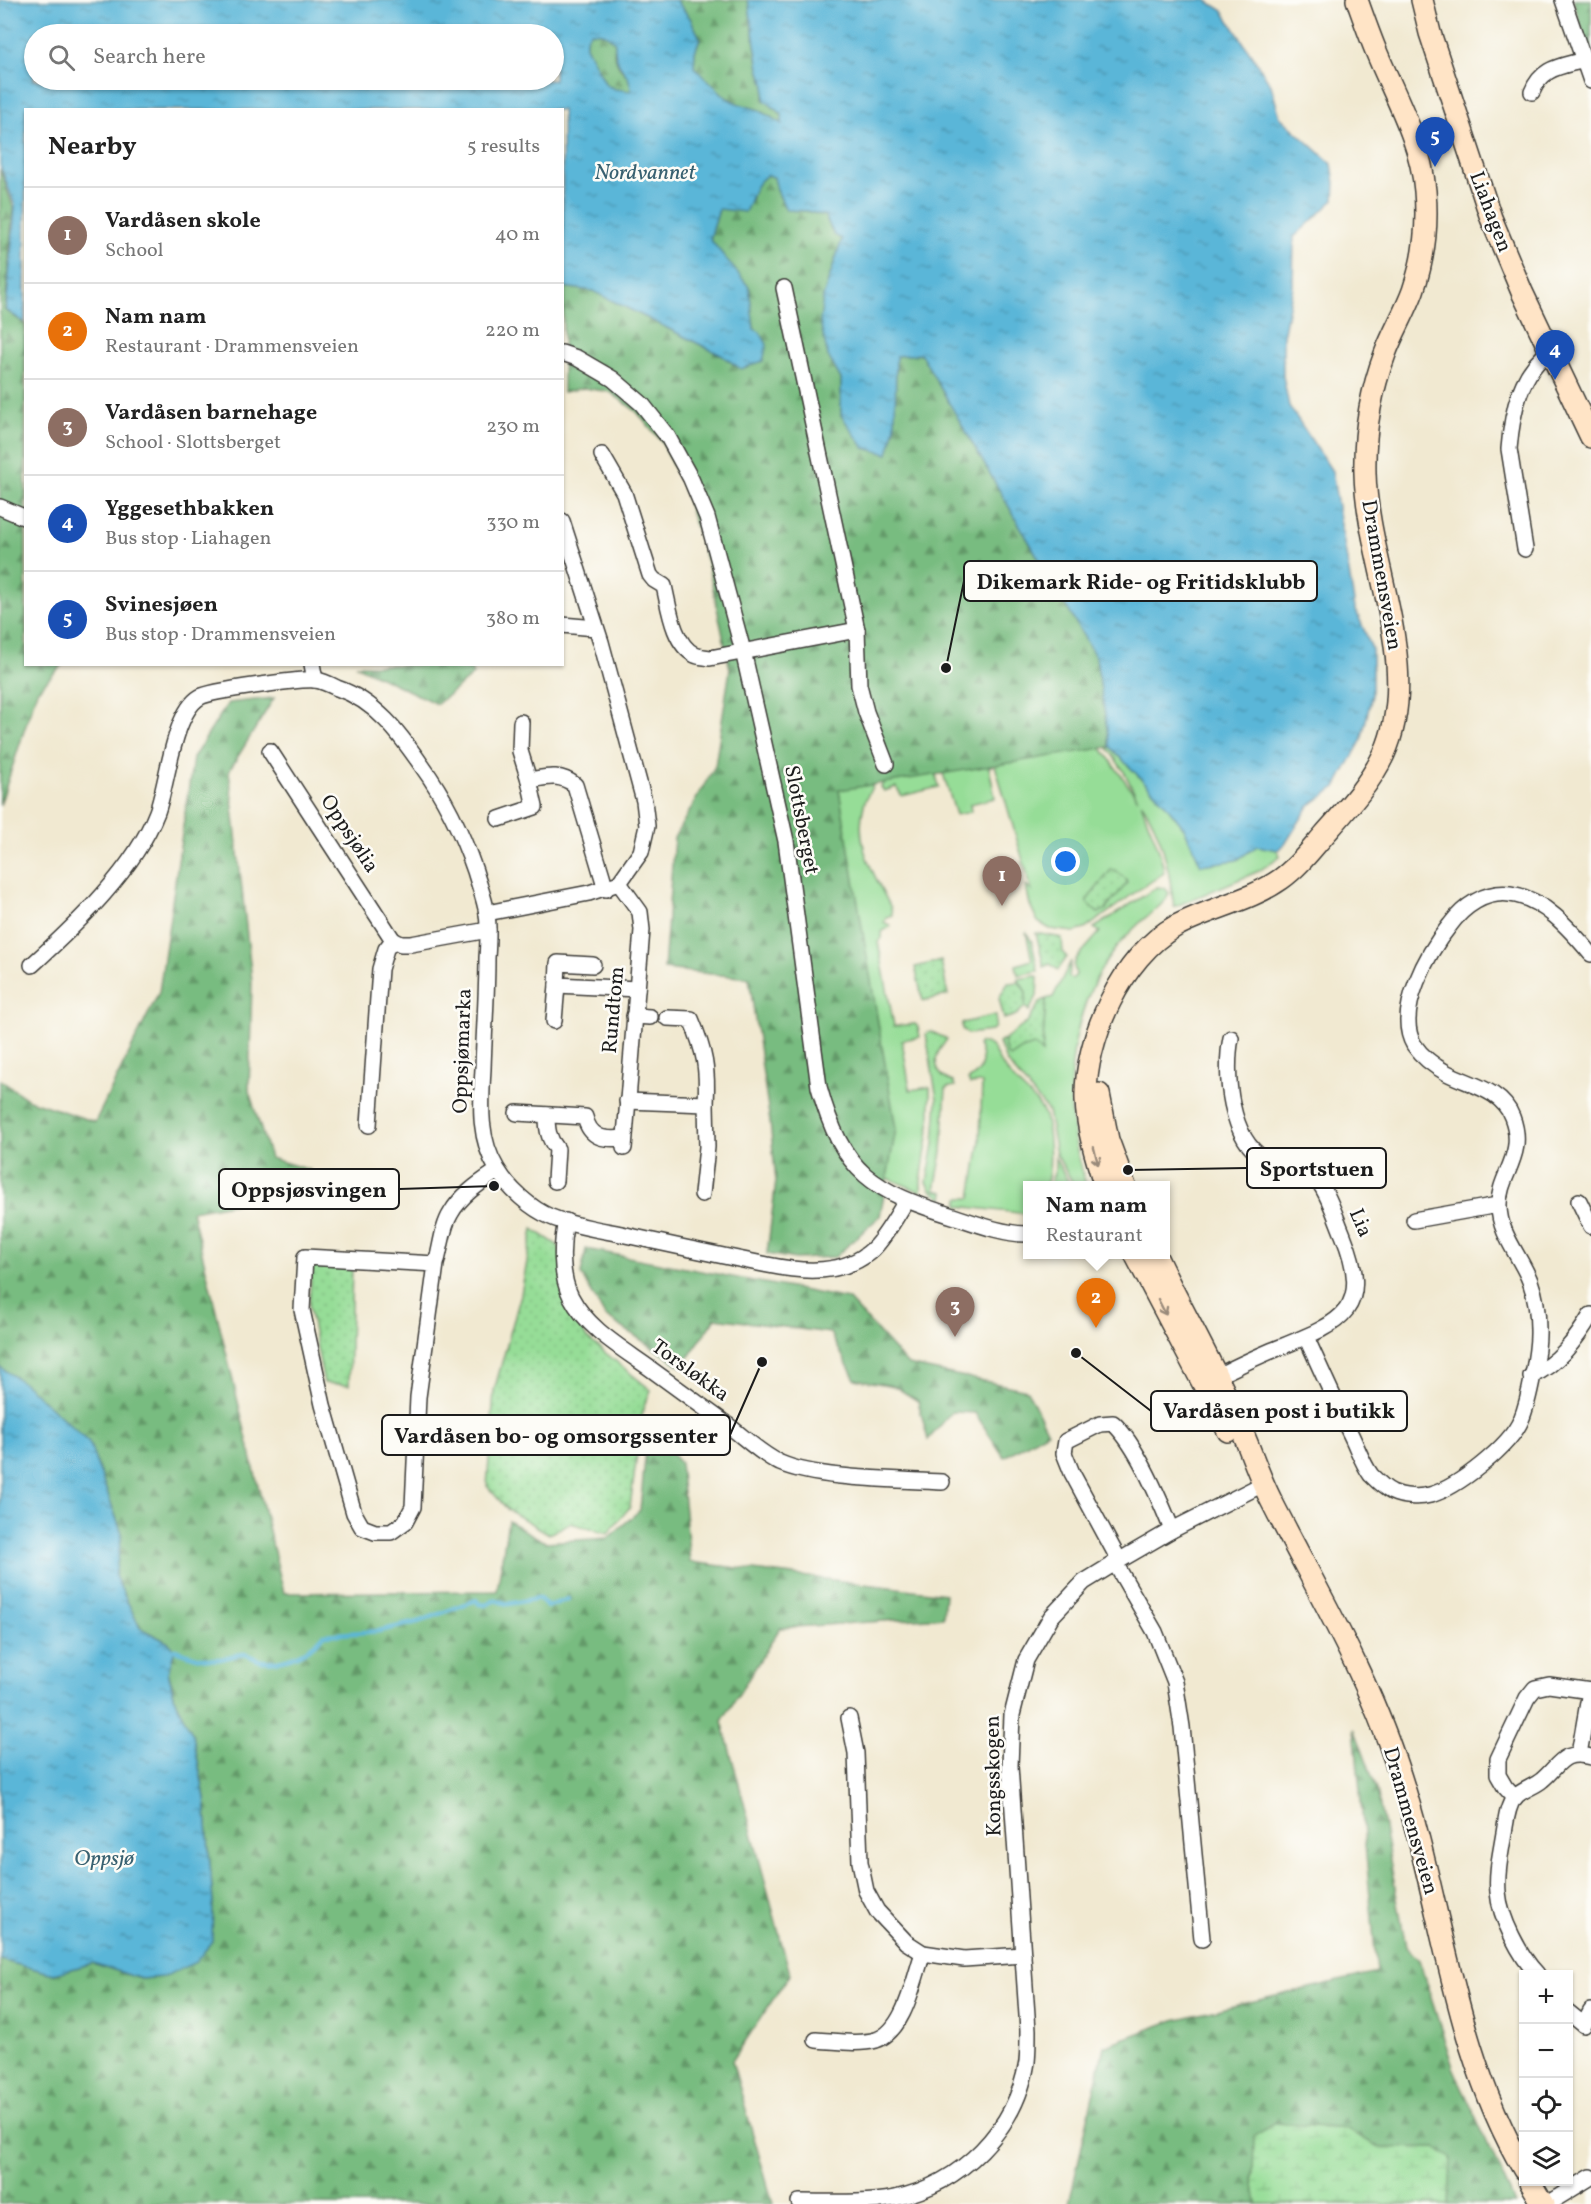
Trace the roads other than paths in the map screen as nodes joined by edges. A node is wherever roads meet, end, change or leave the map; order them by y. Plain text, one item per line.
1 (1357, 0) edge
2 (1422, 0) edge
3 (1563, 0) edge
4 (1584, 60) junction
5 (1591, 81) edge
6 (1532, 92) dead end
7 (784, 288) dead end
8 (1551, 350) junction
9 (564, 354) edge
10 (1591, 437) edge
11 (602, 455) dead end
12 (0, 507) edge
13 (24, 517) edge
14 (564, 527) edge
15 (1524, 549) dead end
16 (564, 625) edge
17 (596, 628) junction
18 (857, 630) junction
19 (743, 651) junction
20 (314, 672) edge
21 (521, 722) dead end
22 (270, 751) dead end
23 (886, 764) dead end
24 (529, 780) junction
25 (499, 819) dead end
26 (612, 886) junction
27 (487, 913) junction
28 (488, 930) junction
29 (393, 940) junction
30 (1591, 954) edge
31 (32, 965) dead end
32 (557, 985) junction
33 (591, 987) junction
34 (637, 989) junction
35 (634, 1017) junction
36 (650, 1017) dead end
37 (667, 1018) dead end
38 (554, 1021) dead end
39 (1097, 1037) junction
40 (1231, 1038) dead end
41 (627, 1101) junction
42 (706, 1104) junction
43 (517, 1113) dead end
44 (547, 1115) junction
45 (369, 1125) dead end
46 (497, 1171) junction
47 (555, 1181) dead end
48 (1104, 1181) edge
49 (1123, 1181) edge
50 (702, 1194) dead end
51 (906, 1201) junction
52 (1579, 1201) dead end
53 (1498, 1205) junction
54 (1414, 1220) dead end
55 (566, 1221) junction
56 (1591, 1226) edge
57 (1023, 1232) edge
58 (1138, 1259) edge
59 (1157, 1259) edge
60 (436, 1264) junction
61 (1591, 1315) edge
62 (1305, 1337) junction
63 (1531, 1376) junction
64 (1209, 1380) junction
65 (942, 1482) dead end
66 (1263, 1484) junction
67 (1172, 1530) junction
68 (1117, 1561) junction
69 (1591, 1691) edge
70 (849, 1719) dead end
71 (1585, 1755) edge
72 (1515, 1798) junction
73 (1202, 1939) dead end
74 (923, 1953) junction
75 (1023, 1955) junction
76 (1533, 1970) edge
77 (1591, 2011) edge
78 (1573, 2016) edge
79 (1587, 2028) edge
80 (816, 2040) dead end
81 (1519, 2160) edge
82 (1591, 2177) edge
83 (1533, 2186) edge
84 (800, 2202) dead end
85 (1545, 2204) edge

1 - 39 main road, Drammensveien
2 - 8 main road, Liahagen
3 - 4 street
4 - 5 street
4 - 6 street
7 - 18 street
8 - 10 main road, Liahagen
8 - 15 street
9 - 19 street, Slottsberget
11 - 19 street
12 - 13 street
14 - 17 street
16 - 17 street
17 - 26 street
18 - 19 street
18 - 23 street
19 - 51 street, Slottsberget
20 - 27 street, Oppsjømarka
20 - 31 street, Oppsjømarka
21 - 24 street
22 - 29 street, Oppsjølia
24 - 25 street
24 - 26 street, Rundtom
26 - 27 street
26 - 34 street, Rundtom
27 - 28 street, Oppsjømarka
28 - 29 street
28 - 46 street, Oppsjømarka
29 - 45 street
30 - 53 street
32 - 33 street
32 - 33 street
32 - 38 street
33 - 34 street
34 - 35 street, Rundtom
35 - 36 street
35 - 41 street, Rundtom
37 - 42 street
39 -> 48 main road, Drammensveien
39 - 49 main road, Drammensveien
40 - 62 street, Lia
41 - 42 street
41 - 44 street, Rundtom
42 - 50 street
43 - 44 street
44 - 47 street
46 - 55 street, Oppsjømarka
46 - 60 street
51 - 55 street, Oppsjømarka
51 - 57 street, Slottsberget
52 - 56 street
53 - 54 street
53 - 63 street
55 - 65 street, Torsløkka
58 -> 64 main road, Drammensveien
59 - 64 main road, Drammensveien
60 - 60 street
61 - 63 street
62 - 63 street
62 - 64 street, Lia
64 - 66 main road, Drammensveien
66 - 67 street, Kongsskogen
66 - 81 main road, Drammensveien
67 - 68 street, Kongsskogen
67 - 68 street
68 - 73 street
68 - 75 street, Kongsskogen
69 - 71 street
69 - 72 street
70 - 74 street
71 - 72 street
72 - 76 street
74 - 75 street
74 - 80 street
75 - 84 street, Kongsskogen
77 - 79 street
78 - 79 street
82 - 85 street
83 - 85 main road

